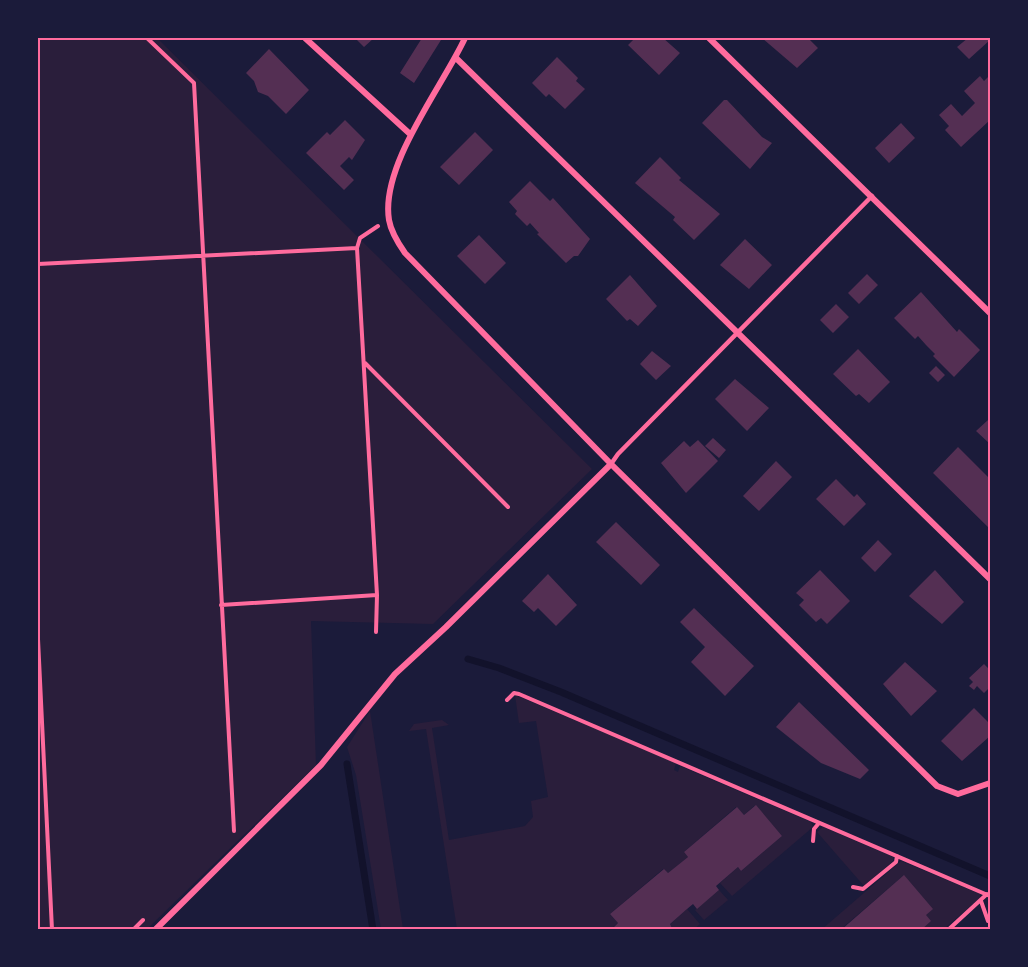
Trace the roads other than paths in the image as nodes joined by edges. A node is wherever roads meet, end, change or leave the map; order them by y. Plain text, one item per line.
1 (305, 38) edge
2 (465, 38) edge
3 (709, 38) edge
4 (456, 58) junction
5 (410, 134) junction
6 (872, 196) junction
7 (990, 313) edge
8 (738, 332) junction
9 (611, 464) junction
10 (990, 579) edge
11 (990, 783) edge
12 (154, 930) edge

1 - 5 street
2 - 4 street
3 - 6 street
4 - 5 street
4 - 8 street
5 - 9 street
6 - 7 street
6 - 8 lane
8 - 9 lane
8 - 10 street
9 - 11 street
9 - 12 street

